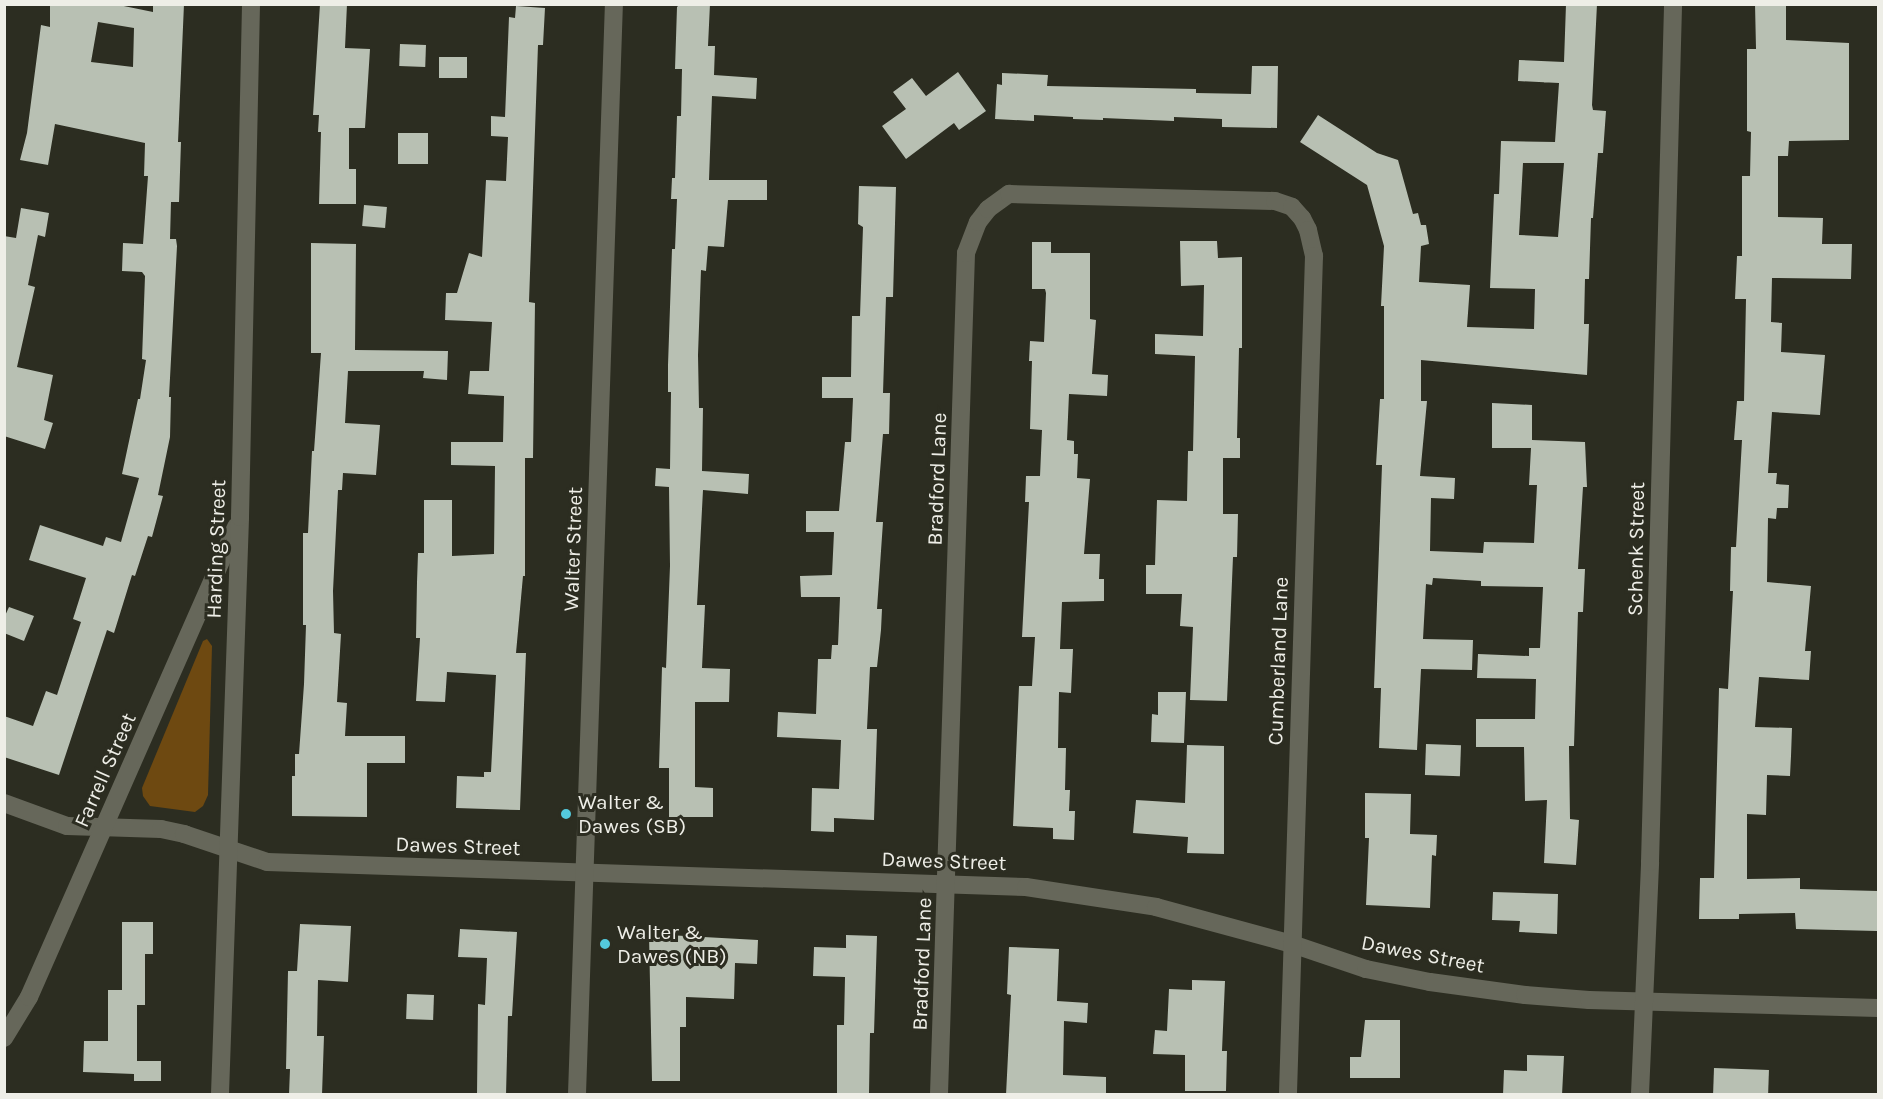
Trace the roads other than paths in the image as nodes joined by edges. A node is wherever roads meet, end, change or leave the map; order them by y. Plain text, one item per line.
1 (251, 4) edge
2 (614, 4) edge
3 (1673, 4) edge
4 (1308, 230) joint
5 (240, 518) junction
6 (4, 803) edge
7 (105, 827) junction
8 (229, 849) junction
9 (584, 873) junction
10 (948, 883) junction
11 (1292, 944) junction
12 (1644, 1001) junction
13 (1878, 1008) edge
14 (4, 1038) edge
15 (220, 1095) edge
16 (578, 1095) edge
17 (939, 1095) edge
18 (1288, 1095) edge
19 (1640, 1095) edge

1 - 5 street, Harding Street
2 - 9 street, Walter Street
3 - 12 street, Schenk Street
4 - 10 street, Bradford Lane
4 - 11 street, Cumberland Lane
5 - 7 street, Farrell Street
5 - 8 street, Harding Street
6 - 7 street, Dawes Street
7 - 8 street, Dawes Street
7 - 14 street, Farrell Street
8 - 9 street, Dawes Street
8 - 15 street, Harding Street
9 - 10 street, Dawes Street
9 - 16 street, Walter Street
10 - 11 street, Dawes Street
10 - 17 street, Bradford Lane
11 - 12 street, Dawes Street
11 - 18 street, Cumberland Lane
12 - 13 street, Dawes Street
12 - 19 street, Schenk Street

